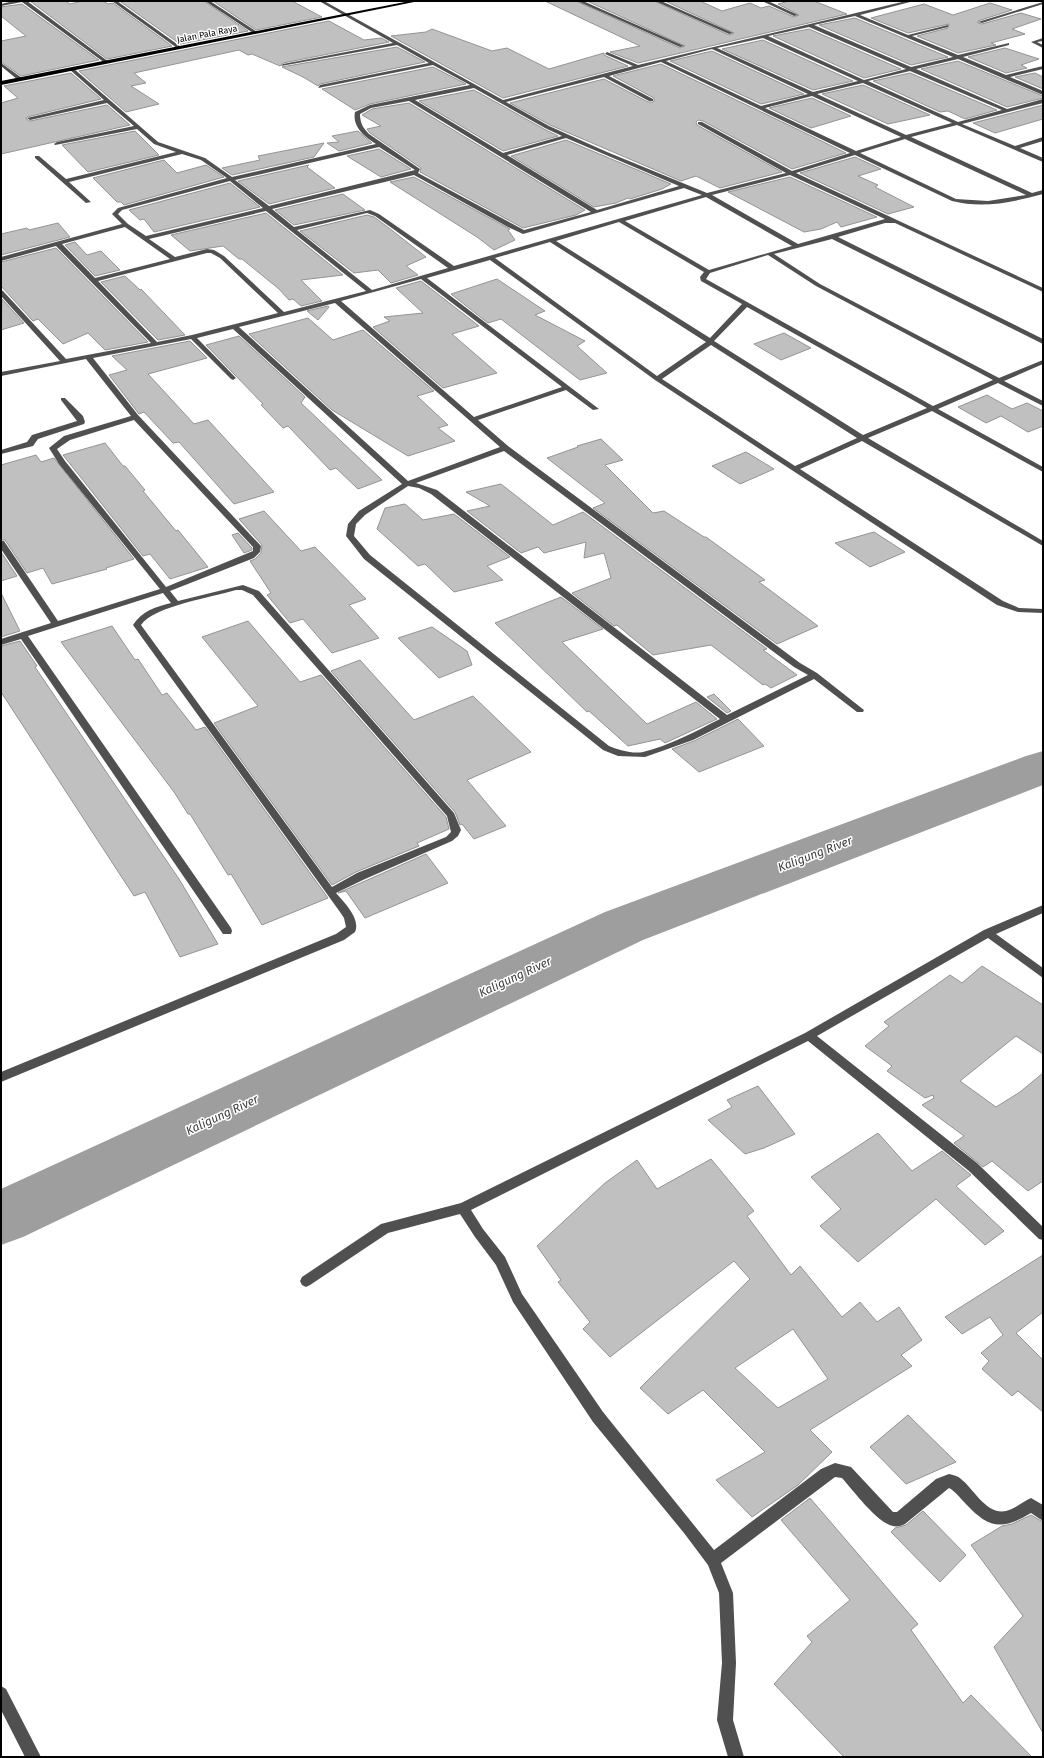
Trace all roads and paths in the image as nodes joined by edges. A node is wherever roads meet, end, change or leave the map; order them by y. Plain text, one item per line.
1 (21, 1) edge
2 (24, 1) edge
3 (114, 1) edge
4 (207, 1) edge
5 (321, 1) edge
6 (416, 1) edge
7 (580, 1) edge
8 (657, 1) edge
9 (764, 1) edge
10 (912, 1) edge
11 (1043, 3) edge
12 (1, 5) edge
13 (347, 14) junction
14 (796, 15) dead end
15 (857, 15) junction
16 (980, 22) dead end
17 (809, 26) junction
18 (946, 26) dead end
19 (255, 32) junction
20 (731, 33) dead end
21 (763, 36) junction
22 (908, 36) junction
23 (1043, 39) edge
24 (398, 43) junction
25 (1007, 44) dead end
26 (682, 46) dead end
27 (179, 47) junction
28 (1043, 47) edge
29 (713, 48) junction
30 (607, 53) dead end
31 (958, 57) junction
32 (663, 60) junction
33 (107, 62) junction
34 (434, 63) junction
35 (1, 64) edge
36 (283, 65) dead end
37 (1043, 66) edge
38 (638, 67) junction
39 (70, 69) junction
40 (910, 69) junction
41 (604, 76) junction
42 (1006, 77) junction
43 (20, 80) junction
44 (863, 82) junction
45 (1, 83) edge
46 (475, 86) junction
47 (320, 87) dead end
48 (1043, 93) edge
49 (814, 95) junction
50 (410, 99) junction
51 (651, 100) dead end
52 (108, 101) junction
53 (503, 101) junction
54 (1043, 101) edge
55 (762, 107) junction
56 (1008, 111) junction
57 (30, 118) dead end
58 (700, 123) dead end
59 (956, 124) junction
60 (138, 127) junction
61 (566, 136) junction
62 (906, 137) junction
63 (1043, 139) edge
64 (58, 144) dead end
65 (380, 145) junction
66 (1014, 148) junction
67 (181, 152) junction
68 (858, 153) junction
69 (502, 155) junction
70 (37, 157) dead end
71 (1043, 160) edge
72 (415, 172) junction
73 (791, 173) junction
74 (231, 179) junction
75 (65, 181) junction
76 (684, 186) junction
77 (1043, 192) edge
78 (707, 195) junction
79 (1031, 195) junction
80 (88, 202) dead end
81 (268, 209) junction
82 (596, 212) junction
83 (620, 220) junction
84 (891, 220) junction
85 (126, 225) junction
86 (293, 229) junction
87 (833, 237) junction
88 (145, 238) junction
89 (551, 240) junction
90 (58, 244) junction
91 (797, 246) junction
92 (768, 254) junction
93 (490, 258) junction
94 (1, 259) edge
95 (174, 259) junction
96 (453, 268) junction
97 (708, 272) junction
98 (422, 277) junction
99 (93, 280) junction
100 (1043, 290) edge
101 (1, 292) edge
102 (371, 292) junction
103 (336, 300) junction
104 (746, 304) junction
105 (282, 314) junction
106 (234, 326) junction
107 (192, 337) junction
108 (710, 342) junction
109 (1043, 342) edge
110 (156, 344) junction
111 (88, 357) junction
112 (64, 361) junction
113 (1043, 362) edge
114 (1, 374) edge
115 (233, 378) dead end
116 (657, 379) junction
117 (998, 380) junction
118 (566, 388) junction
119 (63, 399) dead end
120 (1043, 404) edge
121 (933, 408) junction
122 (595, 409) dead end
123 (135, 417) junction
124 (472, 420) junction
125 (67, 438) junction
126 (862, 438) junction
127 (33, 441) junction
128 (505, 448) junction
129 (1, 452) edge
130 (795, 469) junction
131 (1043, 470) edge
132 (407, 484) junction
133 (1, 543) edge
134 (1043, 544) edge
135 (165, 590) junction
136 (176, 604) junction
137 (1043, 611) edge
138 (56, 625) junction
139 (23, 636) junction
140 (1, 642) edge
141 (814, 676) junction
142 (860, 710) dead end
143 (726, 719) junction
144 (330, 892) junction
145 (1043, 909) edge
146 (227, 931) dead end
147 (988, 933) junction
148 (1043, 974) edge
149 (809, 1036) junction
150 (1, 1077) edge
151 (463, 1208) junction
152 (1043, 1235) edge
153 (306, 1281) dead end
154 (1043, 1514) edge
155 (713, 1560) junction
156 (1, 1694) edge
157 (33, 1757) edge
158 (736, 1757) edge

1 - 12 street
2 - 33 street
3 - 27 street
4 - 19 street
5 - 13 street
6 - 13 main road, Jalan Pala Raya
7 - 26 street
8 - 20 street
9 - 14 street
10 - 15 street
11 - 16 street
13 - 19 main road, Jalan Pala Raya
13 - 24 street
15 - 17 street
15 - 22 street
17 - 21 street
17 - 40 street
18 - 22 street
19 - 27 main road, Jalan Pala Raya
21 - 29 street
21 - 44 street
22 - 31 street
23 - 28 street
24 - 34 street
24 - 36 street
25 - 31 street
27 - 33 main road, Jalan Pala Raya
29 - 32 street
29 - 49 street
30 - 38 street
31 - 40 street
31 - 42 street
32 - 38 street
32 - 55 street
33 - 39 main road, Jalan Pala Raya
34 - 46 street
34 - 47 street
35 - 43 street
37 - 42 street
38 - 41 street
39 - 43 main road, Jalan Pala Raya
39 - 52 street
40 - 44 street
40 - 56 street
41 - 51 street
41 - 53 street
42 - 48 street
43 - 45 main road, Jalan Pala Raya
44 - 49 street
44 - 59 street
46 - 50 street
46 - 53 street
49 - 55 street
49 - 62 street
50 - 65 street
50 - 69 street
52 - 57 street
52 - 60 street
53 - 61 street
54 - 56 street
55 - 68 street
56 - 59 street
58 - 73 street
59 - 62 street
59 - 66 street
60 - 64 street
60 - 67 street
61 - 69 street
61 - 76 street
62 - 68 street
62 - 79 street
63 - 66 street
65 - 72 street
65 - 74 street
66 - 71 street
67 - 74 street
67 - 75 street
68 - 73 street
68 - 79 street
69 - 82 street
70 - 75 street
72 - 81 street
72 - 82 street
73 - 78 street
73 - 84 street
74 - 81 street
74 - 85 street
75 - 80 street
76 - 78 street
76 - 82 street
77 - 79 street
78 - 83 street
78 - 91 street
81 - 86 street
81 - 88 street
83 - 89 street
83 - 97 street
84 - 87 street
84 - 100 street
85 - 88 street
85 - 90 street
86 - 96 street
86 - 102 street
87 - 91 street
87 - 109 street
88 - 95 street
89 - 93 street
89 - 108 street
90 - 94 street
90 - 99 street
91 - 92 street
92 - 97 street
92 - 117 street
93 - 96 street
93 - 116 street
95 - 99 street
95 - 105 street
96 - 98 street
97 - 104 street
98 - 102 street
98 - 118 street
99 - 110 street
101 - 112 street
102 - 103 street
103 - 105 street
103 - 124 street
104 - 108 street
104 - 121 street
105 - 106 street
106 - 107 street
106 - 132 street
107 - 110 street
107 - 115 street
108 - 116 street
108 - 126 street
110 - 111 street
111 - 112 street
111 - 123 street
112 - 114 street
113 - 117 street
116 - 130 street
117 - 120 street
117 - 121 street
118 - 122 street
118 - 124 street
119 - 127 street
121 - 126 street
121 - 131 street
123 - 125 street
123 - 135 street
124 - 128 street
125 - 127 street
125 - 135 street
126 - 130 street
126 - 134 street
127 - 129 street
128 - 132 street
128 - 141 street
130 - 137 street
132 - 143 street
132 - 143 street
133 - 138 street
135 - 136 street
135 - 138 street
136 - 144 street
136 - 144 street
138 - 139 street
139 - 140 street
139 - 146 street
141 - 142 street
141 - 143 street
144 - 150 street
145 - 147 street
147 - 148 street
147 - 149 street
149 - 151 street
149 - 152 street
151 - 153 street
151 - 155 street
154 - 155 street
155 - 158 street
156 - 157 street

